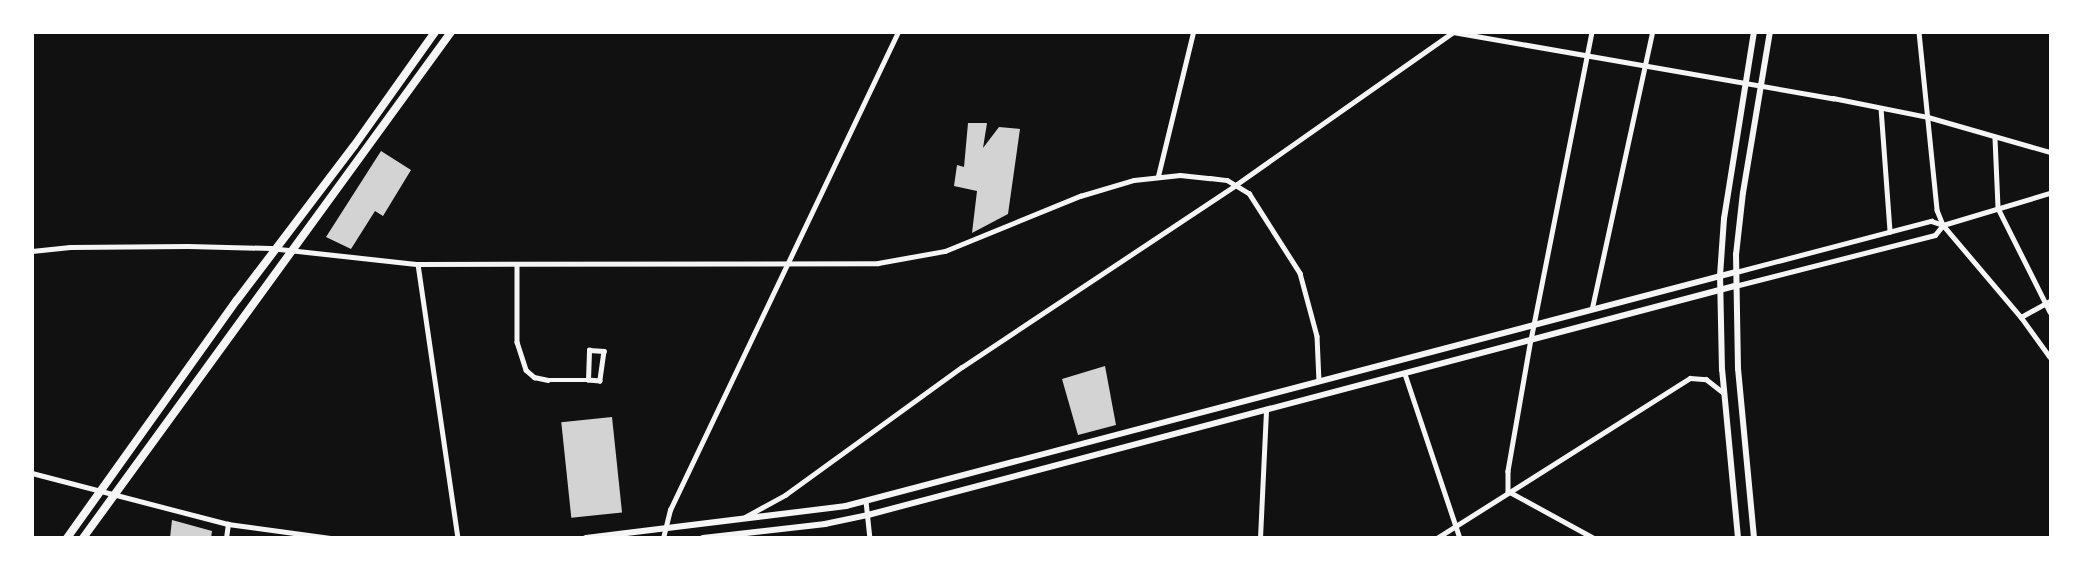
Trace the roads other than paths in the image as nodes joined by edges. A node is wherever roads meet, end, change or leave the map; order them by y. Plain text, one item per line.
1 (435, 32) edge
2 (451, 32) edge
3 (898, 32) edge
4 (1194, 32) edge
5 (1453, 32) edge
6 (1592, 32) edge
7 (1652, 32) edge
8 (1754, 32) edge
9 (1770, 32) edge
10 (1919, 32) edge
11 (1588, 55) junction
12 (1646, 65) junction
13 (1746, 83) junction
14 (1761, 86) junction
15 (1881, 108) junction
16 (1928, 117) junction
17 (1994, 138) junction
18 (2050, 152) edge
19 (1158, 176) junction
20 (1237, 184) junction
21 (2050, 193) edge
22 (1998, 208) junction
23 (1943, 225) junction
24 (1890, 232) junction
25 (276, 249) junction
26 (291, 250) junction
27 (32, 251) edge
28 (418, 264) junction
29 (786, 264) junction
30 (517, 265) junction
31 (1736, 272) junction
32 (1720, 276) junction
33 (1735, 286) junction
34 (1720, 290) junction
35 (2048, 303) edge
36 (1592, 308) junction
37 (2050, 312) edge
38 (2021, 317) junction
39 (1534, 324) junction
40 (1531, 339) junction
41 (2050, 357) edge
42 (1405, 374) junction
43 (588, 380) junction
44 (1319, 381) junction
45 (1724, 394) junction
46 (1266, 409) junction
47 (32, 472) edge
48 (102, 488) junction
49 (1508, 491) junction
50 (115, 492) junction
51 (866, 501) junction
52 (868, 515) junction
53 (741, 519) junction
54 (228, 524) junction
55 (1457, 525) junction
56 (663, 533) edge
57 (68, 538) edge
58 (83, 538) edge
59 (226, 538) edge
60 (330, 538) edge
61 (458, 538) edge
62 (586, 538) edge
63 (703, 538) edge
64 (870, 538) edge
65 (1260, 538) edge
66 (1437, 538) edge
67 (1460, 538) edge
68 (1594, 538) edge
69 (1738, 538) edge
70 (1754, 538) edge

1 - 25 main road
2 - 26 main road
3 - 29 street
4 - 19 street
5 - 11 street
5 - 20 street
6 - 11 street
7 - 12 street
8 - 13 street
9 - 14 street
10 - 16 street
11 - 12 street
11 - 39 street
12 - 13 street
12 - 36 street
13 - 14 street
13 - 32 street
14 - 15 street
14 - 31 street
15 - 16 street
15 - 24 street
16 - 17 street
16 - 23 street
17 - 18 street
17 - 22 street
19 - 20 street
19 - 29 street
20 - 44 street
20 - 53 street
21 - 22 street
22 - 23 street
22 - 35 street
23 - 24 street
23 - 33 street
23 - 38 street
24 - 31 street
25 - 26 street
25 - 27 street
25 - 48 main road
26 - 28 street
26 - 50 main road
28 - 30 street
28 - 61 street
29 - 30 street
29 - 56 street
30 - 43 street
31 - 32 street
31 - 33 street
32 - 34 street
32 - 36 street
33 - 34 street
33 - 70 street
34 - 40 street
34 - 45 street
35 - 37 street
35 - 38 street
36 - 39 street
38 - 41 street
39 - 40 street
39 - 44 street
40 - 42 street
40 - 49 street
42 - 46 street
42 - 55 street
43 - 43 street
44 - 51 street
45 - 49 street
45 - 69 street
46 - 52 street
46 - 65 street
47 - 48 street
48 - 50 street
48 - 57 main road
49 - 55 street
49 - 68 street
50 - 54 street
50 - 58 main road
51 - 52 street
51 - 53 street
52 - 63 street
52 - 64 street
53 - 56 street
54 - 59 street
54 - 60 street
55 - 66 street
55 - 67 street
56 - 62 street

